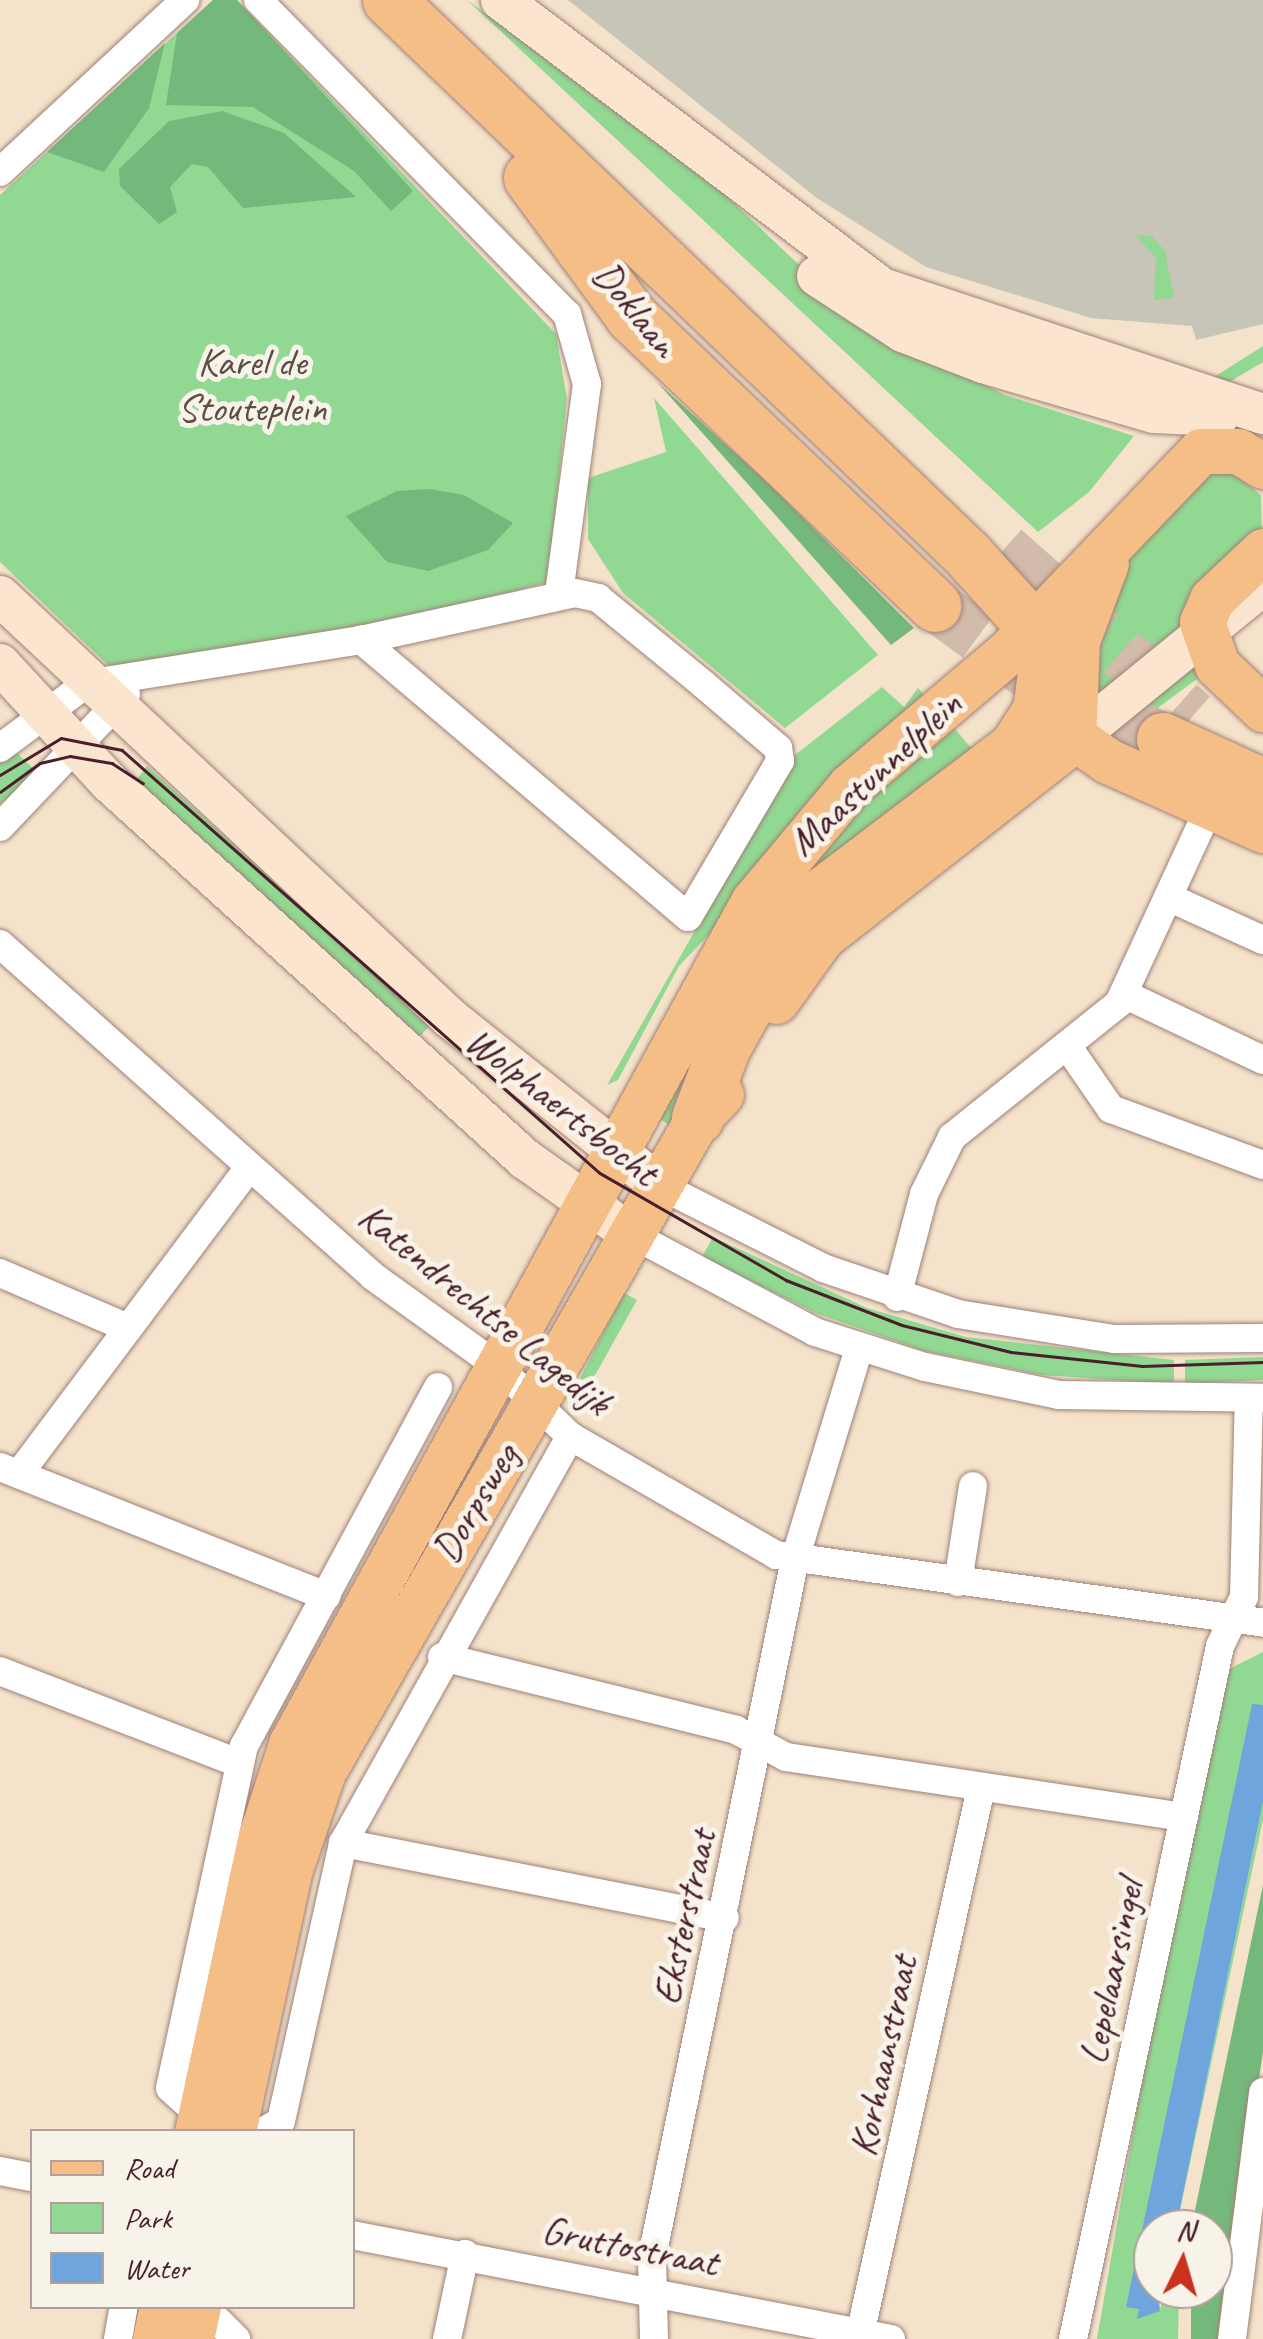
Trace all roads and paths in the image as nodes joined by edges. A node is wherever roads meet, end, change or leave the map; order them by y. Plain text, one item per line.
1 (184, 0) edge
2 (258, 0) edge
3 (350, 0) edge
4 (389, 0) edge
5 (418, 0) edge
6 (501, 0) edge
7 (0, 172) edge
8 (726, 177) junction
9 (558, 205) junction
10 (1154, 412) junction
11 (1233, 424) edge
12 (1263, 466) edge
13 (1117, 537) junction
14 (1004, 548) tunnel mouth
15 (1263, 551) edge
16 (1263, 584) edge
17 (559, 594) junction
18 (0, 596) edge
19 (936, 606) tunnel mouth
20 (1203, 633) junction
21 (361, 640) junction
22 (1020, 640) junction
23 (0, 664) edge
24 (100, 696) junction
25 (1263, 709) edge
26 (45, 711) junction
27 (1056, 726) junction
28 (78, 747) junction
29 (0, 748) edge
30 (1263, 754) edge
31 (1263, 785) edge
32 (1210, 806) junction
33 (0, 827) edge
34 (1263, 830) edge
35 (1168, 897) junction
36 (753, 902) joint
37 (1263, 940) edge
38 (0, 944) edge
39 (1124, 994) junction
40 (1068, 1047) junction
41 (1263, 1060) edge
42 (698, 1118) junction
43 (613, 1151) junction
44 (1263, 1165) edge
45 (249, 1168) junction
46 (659, 1185) junction
47 (582, 1201) junction
48 (632, 1234) junction
49 (0, 1274) edge
50 (897, 1297) junction
51 (128, 1328) junction
52 (1263, 1338) edge
53 (859, 1348) junction
54 (496, 1365) junction
55 (455, 1397) junction
56 (1256, 1399) edge
57 (535, 1405) junction
58 (412, 1434) junction
59 (570, 1436) junction
60 (9, 1471) edge
61 (973, 1486) dead end
62 (795, 1558) junction
63 (958, 1582) junction
64 (326, 1596) junction
65 (1249, 1625) edge
66 (442, 1657) junction
67 (0, 1671) edge
68 (761, 1744) junction
69 (239, 1763) junction
70 (981, 1788) junction
71 (1184, 1817) junction
72 (343, 1843) junction
73 (725, 1918) junction
74 (1262, 2109) edge
75 (210, 2126) edge
76 (267, 2129) edge
77 (0, 2171) edge
78 (30, 2176) edge
79 (355, 2236) edge
80 (465, 2254) junction
81 (655, 2292) junction
82 (123, 2309) edge
83 (161, 2309) edge
84 (199, 2309) edge
85 (203, 2309) edge
86 (859, 2336) edge
87 (118, 2339) edge
88 (155, 2339) edge
89 (191, 2339) edge
90 (236, 2339) edge
91 (447, 2339) edge
92 (654, 2339) edge
93 (891, 2339) edge
94 (1074, 2339) edge
95 (1232, 2339) edge

1 - 7 street
2 - 17 street, Doklaan
3 - 9 highway, Doklaan
4 - 22 highway
5 - 14 highway, Doklaan
6 - 8 main road
8 - 10 main road
8 - 11 main road
9 - 19 highway, Doklaan
9 - 22 highway
10 - 11 main road
10 - 11 main road
11 - 12 main road
11 - 13 main road, Maastunnelplein
13 - 22 main road, Maastunnelplein
13 - 27 main road
15 - 20 main road
16 - 20 main road
17 - 21 street
17 - 21 street, Maastunnelplein
18 - 24 main road, Wolphaertsbocht
20 - 25 main road
20 - 27 main road
21 - 24 street
22 - 27 highway
22 - 36 main road, Maastunnelplein
23 - 26 main road, Wolphaertsbocht
24 - 26 street
24 - 28 street
24 - 43 main road, Wolphaertsbocht
26 - 28 main road, Wolphaertsbocht
26 - 29 street
27 - 32 main road
27 - 42 main road, Dorpsweg
27 - 42 highway
28 - 33 street
28 - 47 main road, Wolphaertsbocht
30 - 31 highway
32 - 34 main road
32 - 35 street
35 - 37 street
35 - 39 street
36 - 43 main road, Dorpsweg
38 - 45 street, Katendrechtse Lagedijk
39 - 40 street
39 - 41 street
40 - 44 street
40 - 50 street
42 - 46 main road, Dorpsweg
43 - 46 main road, Wolphaertsbocht
43 - 47 main road, Dorpsweg
45 - 51 street
45 - 54 street, Katendrechtse Lagedijk
46 - 48 main road, Dorpsweg
46 - 50 street, Wolphaertsbocht
47 - 48 main road, Wolphaertsbocht
47 - 54 main road, Dorpsweg
48 - 53 street, Wolphaertsbocht
48 - 57 main road, Dorpsweg
49 - 51 street
50 - 52 street, Wolphaertsbocht
51 - 60 street
53 - 56 street, Wolphaertsbocht
53 - 62 street, Eksterstraat
54 - 55 main road, Dorpsweg
54 - 57 street, Katendrechtse Lagedijk
55 - 58 street, Dorpsweg
55 - 58 street, Dorpsweg
55 - 75 main road, Dorpsweg
56 - 65 street, Lepelaarsingel
57 - 59 street, Katendrechtse Lagedijk
57 - 75 main road, Dorpsweg
58 - 64 street, Dorpsweg
59 - 62 street, Katendrechtse Lagedijk
59 - 66 street, Dorpsweg
60 - 64 street
61 - 63 street
62 - 63 street, Katendrechtse Lagedijk
62 - 68 street, Eksterstraat
63 - 65 street, Katendrechtse Lagedijk
64 - 69 street, Dorpsweg
65 - 71 street, Lepelaarsingel
66 - 68 street
66 - 72 street, Dorpsweg
67 - 69 street
68 - 70 street
68 - 73 street, Eksterstraat
69 - 75 street, Dorpsweg
70 - 71 street
70 - 86 street, Korhaanstraat
71 - 94 street, Lepelaarsingel
72 - 73 street
72 - 76 street, Dorpsweg
73 - 81 street, Eksterstraat
74 - 95 street
77 - 78 street
79 - 80 street, Gruttostraat
80 - 81 street, Gruttostraat
80 - 91 street
81 - 86 street, Gruttostraat
81 - 92 street, Eksterstraat
82 - 87 street
83 - 88 main road
84 - 89 main road
85 - 90 street
86 - 93 street, Gruttostraat

